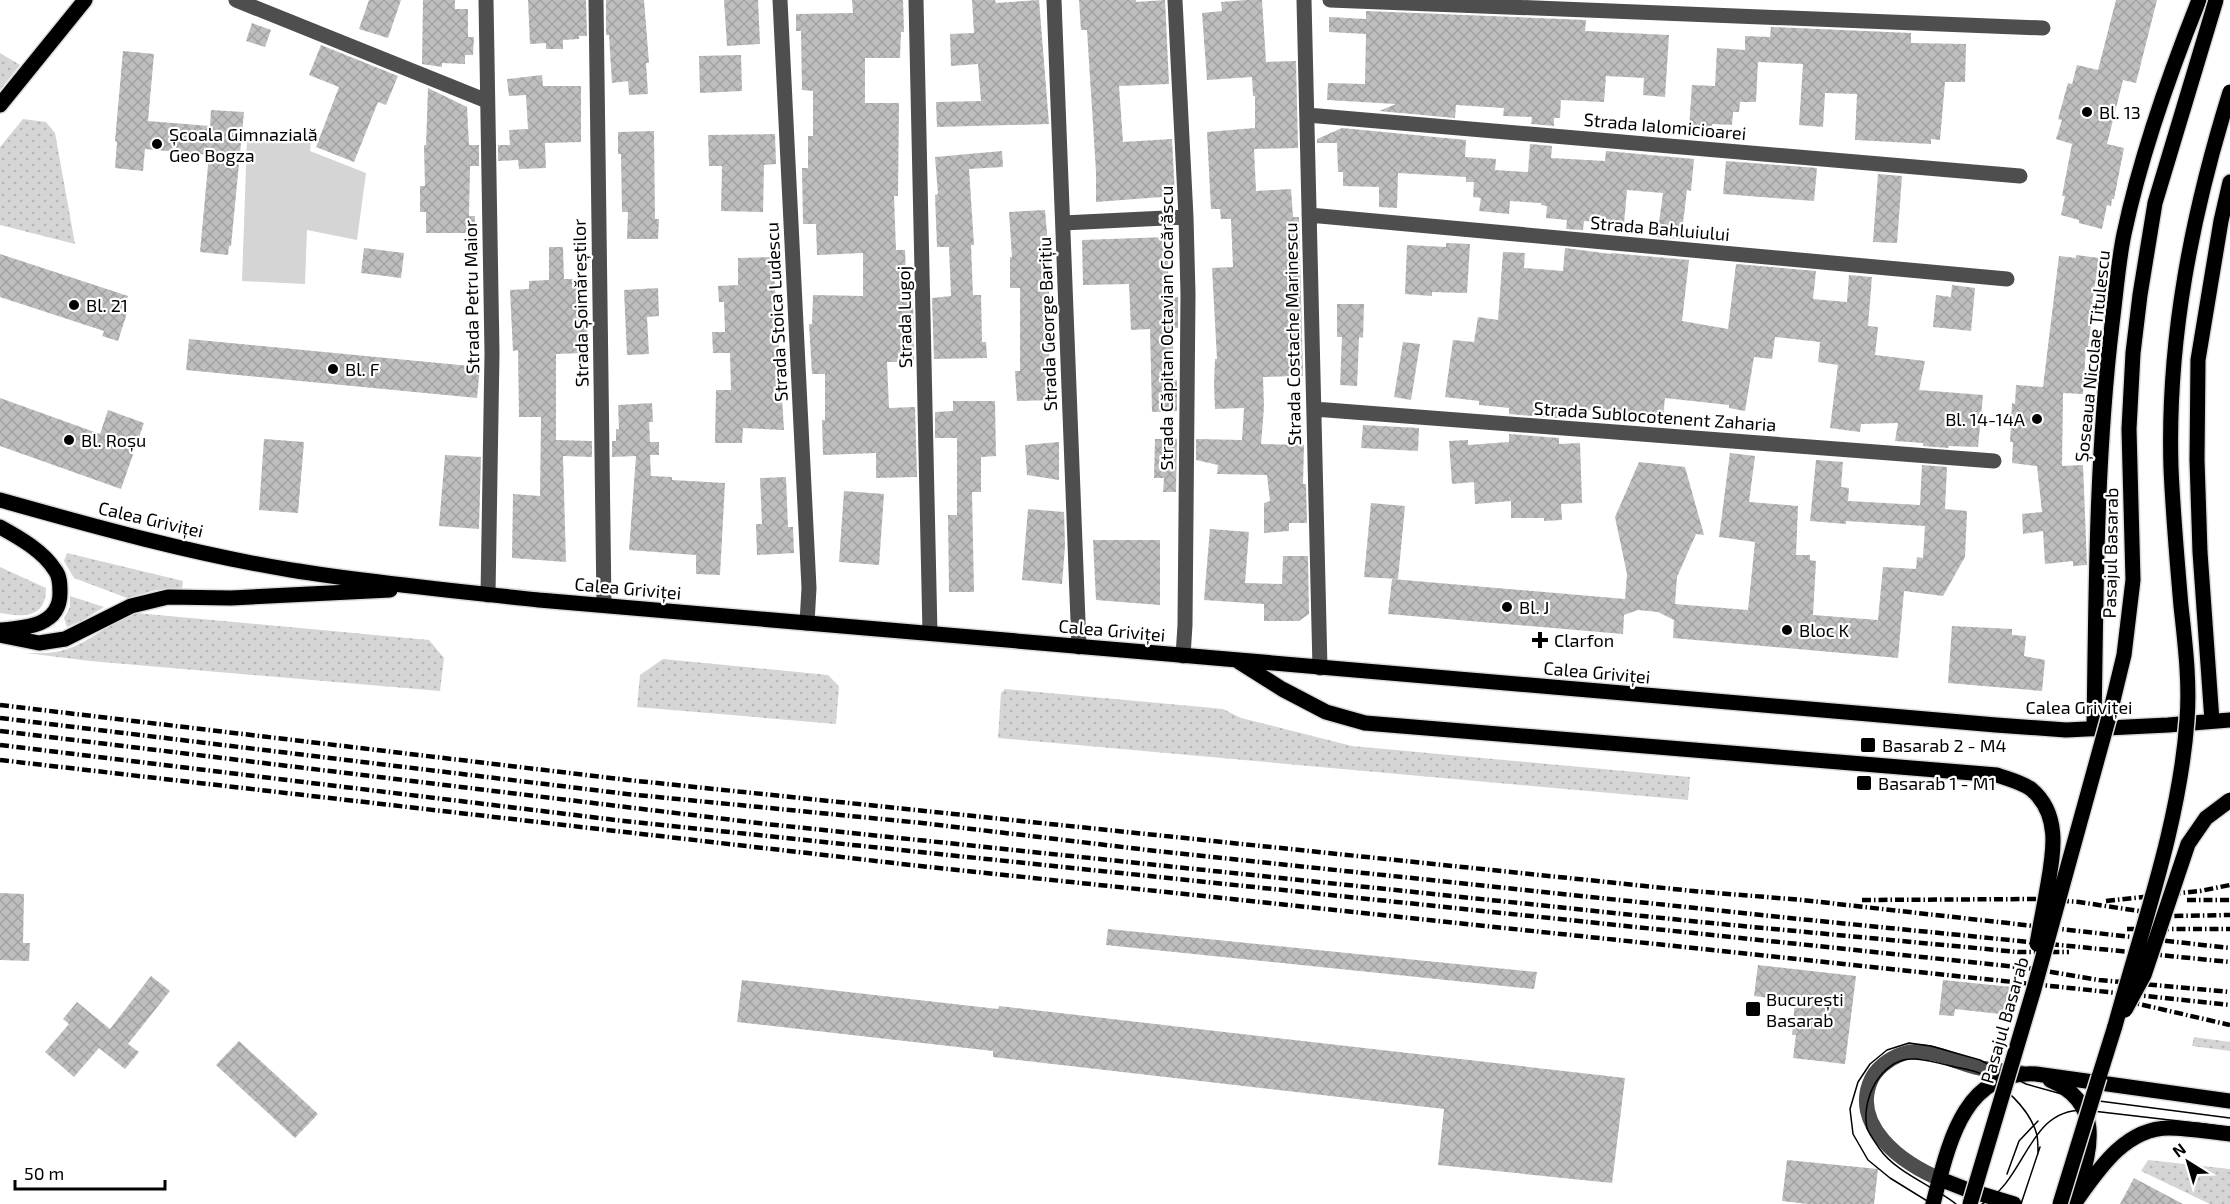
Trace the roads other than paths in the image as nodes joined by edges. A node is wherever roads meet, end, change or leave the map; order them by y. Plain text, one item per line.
1 (75, 0) edge
2 (85, 0) edge
3 (236, 0) edge
4 (486, 0) edge
5 (596, 0) edge
6 (780, 0) edge
7 (916, 0) edge
8 (1054, 0) edge
9 (1175, 0) edge
10 (1304, 0) edge
11 (1330, 0) edge
12 (2199, 0) edge
13 (2216, 0) edge
14 (64, 28) junction
15 (2043, 28) dead end
16 (2230, 92) edge
17 (487, 101) junction
18 (0, 105) edge
19 (1307, 116) junction
20 (2020, 176) dead end
21 (2230, 182) edge
22 (1309, 215) junction
23 (1186, 217) junction
24 (1063, 223) junction
25 (2007, 279) dead end
26 (1314, 409) junction
27 (1994, 461) dead end
28 (0, 500) edge
29 (0, 527) edge
30 (426, 588) junction
31 (488, 595) junction
32 (604, 605) junction
33 (807, 623) junction
34 (0, 630) edge
35 (930, 633) junction
36 (0, 634) edge
37 (1079, 647) junction
38 (1183, 656) junction
39 (1237, 660) junction
40 (1320, 668) junction
41 (2230, 720) edge
42 (2212, 721) junction
43 (2094, 729) junction
44 (2230, 800) edge
45 (2034, 989) junction
46 (2115, 1026) junction
47 (2036, 1074) junction
48 (2230, 1101) edge
49 (2230, 1134) edge
50 (1940, 1179) junction
51 (1933, 1204) edge
52 (1970, 1204) edge
53 (2014, 1204) edge
54 (2060, 1204) edge
55 (2074, 1204) edge

1 - 14 main road
2 - 14 main road
3 - 17 street
4 - 17 street, Strada Petru Maior
5 - 32 street, Strada Șoimăreștilor
6 - 33 street, Strada Stoica Ludescu
7 - 35 street, Strada Lugoj
8 - 24 street, Strada George Barițiu
9 - 23 street, Strada Căpitan Octavian Cocărăscu
10 - 19 street, Strada Costache Marinescu
11 - 15 street
12 - 43 main road, Șoseaua Nicolae Titulescu
13 - 45 main road, Pasajul Basarab, bridge
14 - 18 main road
16 - 46 main road, bridge
17 - 31 street, Strada Petru Maior
19 - 20 street, Strada Ialomicioarei
19 - 22 street, Strada Costache Marinescu
21 - 42 main road
22 - 25 street, Strada Bahluiului
22 - 26 street, Strada Costache Marinescu
23 - 24 street
23 - 38 street, Strada Căpitan Octavian Cocărăscu
24 - 37 street, Strada George Barițiu
26 - 27 street, Strada Sublocotenent Zaharia
26 - 40 street, Strada Costache Marinescu
28 - 30 main road, Calea Griviței
29 - 34 main road
30 - 31 main road, Calea Griviței
30 - 36 main road
31 - 32 main road, Calea Griviței
32 - 33 main road, Calea Griviței
33 - 35 main road, Calea Griviței
35 - 37 main road, Calea Griviței
37 - 38 main road, Calea Griviței
38 - 39 main road, Calea Griviței
39 - 40 main road, Calea Griviței
39 - 45 main road, bridge
40 - 43 main road, Calea Griviței
41 - 42 main road, Calea Griviței
42 - 43 main road, Calea Griviței
44 - 46 main road, bridge
45 - 52 main road, Pasajul Basarab, bridge
46 - 54 main road, bridge
47 - 48 main road
47 - 50 main road
47 - 50 street
47 - 55 main road
49 - 55 main road
50 - 51 main road
50 - 53 main road

